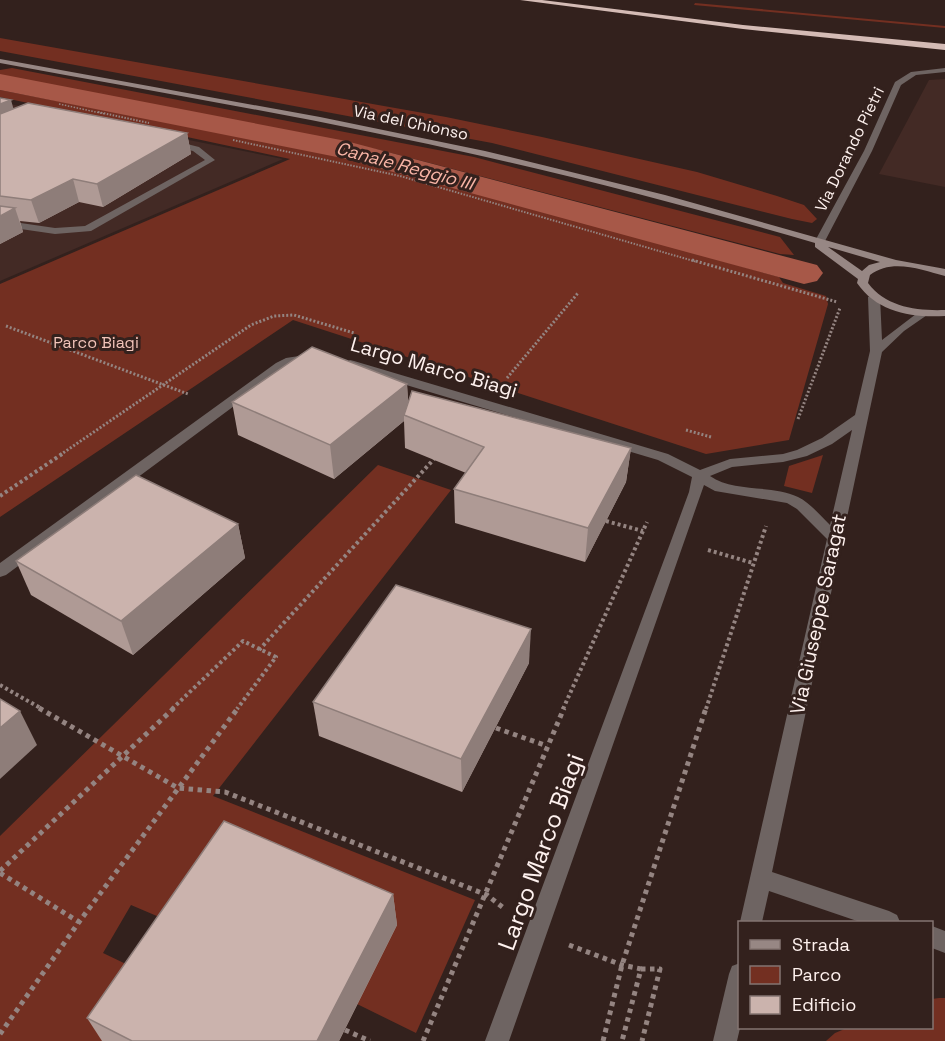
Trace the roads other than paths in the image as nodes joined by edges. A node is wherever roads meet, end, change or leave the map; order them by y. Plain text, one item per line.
1 (524, 0) edge
2 (592, 0) edge
3 (744, 17) dead end
4 (755, 19) dead end
5 (889, 32) dead end
6 (945, 47) edge
7 (0, 61) edge
8 (945, 70) edge
9 (163, 142) edge
10 (0, 223) edge
11 (815, 240) junction
12 (894, 263) junction
13 (945, 273) edge
14 (863, 277) junction
15 (874, 297) junction
16 (924, 313) junction
17 (945, 313) edge
18 (876, 351) junction
19 (861, 417) junction
20 (699, 475) junction
21 (834, 537) junction
22 (0, 571) edge
23 (761, 878) junction
24 (751, 921) edge
25 (886, 921) edge
26 (738, 983) edge
27 (497, 1041) edge
28 (725, 1041) edge

1 - 6 highway
2 - 3 highway
4 - 5 highway
7 - 11 main road, Via del Chionso
8 - 11 street, Via Dorando Pietri
9 - 10 street
11 - 12 main road, Via del Chionso
11 - 14 main road, Via del Chionso
12 - 13 main road, Via del Chionso
12 - 14 main road, Via del Chionso
14 - 15 main road, Via del Chionso
15 - 16 main road
15 - 18 street, Via Giuseppe Saragat
16 - 17 main road
16 - 18 street
18 - 19 street, Via Giuseppe Saragat
19 - 20 street
19 - 21 street, Via Giuseppe Saragat
20 - 21 street, Largo Marco Biagi
20 - 22 street, Largo Marco Biagi
20 - 27 street, Largo Marco Biagi
21 - 23 street, Via Giuseppe Saragat
23 - 24 street, Via Giuseppe Saragat
23 - 25 street
26 - 28 street

